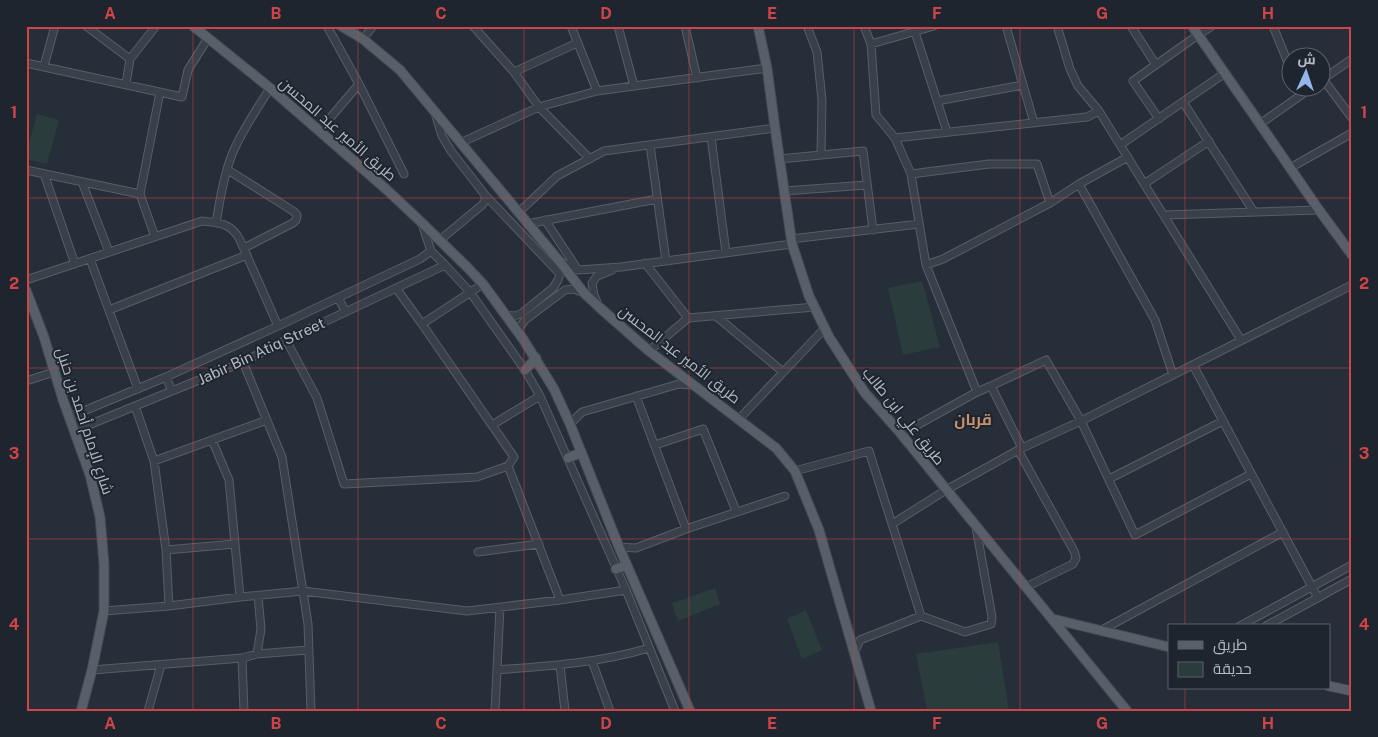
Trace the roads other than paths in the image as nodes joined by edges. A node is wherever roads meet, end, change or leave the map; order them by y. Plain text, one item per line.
1 (55, 26) edge
2 (86, 26) edge
3 (156, 26) edge
4 (193, 26) edge
5 (327, 26) edge
6 (341, 26) edge
7 (373, 26) edge
8 (473, 26) edge
9 (571, 26) edge
10 (618, 26) edge
11 (684, 26) edge
12 (758, 26) edge
13 (808, 26) edge
14 (864, 26) edge
15 (934, 26) edge
16 (1006, 26) edge
17 (1066, 26) edge
18 (1131, 26) edge
19 (1192, 26) edge
20 (1212, 26) edge
21 (1273, 26) edge
22 (1058, 29) edge
23 (915, 32) junction
24 (1198, 35) junction
25 (208, 38) junction
26 (362, 39) junction
27 (577, 43) junction
28 (871, 44) junction
29 (1282, 48) edge
30 (130, 59) junction
31 (1352, 59) edge
32 (26, 62) edge
33 (1156, 65) junction
34 (44, 66) junction
35 (767, 68) junction
36 (514, 72) junction
37 (1225, 73) junction
38 (1330, 74) edge
39 (697, 78) junction
40 (126, 84) junction
41 (359, 84) junction
42 (1023, 85) junction
43 (634, 86) junction
44 (270, 88) junction
45 (1330, 90) edge
46 (597, 91) junction
47 (160, 92) junction
48 (1292, 98) edge
49 (937, 101) junction
50 (1184, 102) junction
51 (539, 107) junction
52 (435, 111) junction
53 (1100, 111) junction
54 (1352, 118) edge
55 (1159, 119) junction
56 (1034, 123) junction
57 (1260, 124) junction
58 (775, 128) junction
59 (319, 131) junction
60 (947, 132) junction
61 (1352, 133) edge
62 (711, 137) junction
63 (894, 138) junction
64 (1209, 141) junction
65 (460, 144) junction
66 (650, 145) junction
67 (1120, 145) junction
68 (821, 155) junction
69 (1128, 157) junction
70 (590, 158) junction
71 (779, 159) junction
72 (1290, 168) junction
73 (26, 170) edge
74 (228, 170) junction
75 (44, 174) junction
76 (404, 174) dead end
77 (911, 174) junction
78 (82, 182) junction
79 (1079, 184) junction
80 (1144, 184) junction
81 (867, 185) junction
82 (784, 191) junction
83 (140, 194) junction
84 (485, 195) junction
85 (658, 199) junction
86 (1050, 203) junction
87 (1319, 210) junction
88 (1254, 212) junction
89 (518, 213) junction
90 (1164, 215) junction
91 (545, 220) junction
92 (420, 221) junction
93 (216, 223) junction
94 (527, 224) junction
95 (919, 224) junction
96 (873, 230) junction
97 (155, 237) junction
98 (440, 240) junction
99 (792, 242) junction
100 (431, 251) junction
101 (109, 252) junction
102 (245, 252) junction
103 (726, 253) junction
104 (1352, 255) edge
105 (90, 258) junction
106 (666, 261) junction
107 (75, 264) junction
108 (645, 264) junction
109 (445, 265) junction
110 (926, 265) junction
111 (561, 267) junction
112 (621, 267) junction
113 (578, 270) junction
114 (26, 280) edge
115 (482, 284) junction
116 (1352, 285) edge
117 (396, 288) junction
118 (26, 290) edge
119 (470, 292) junction
120 (584, 293) junction
121 (338, 298) junction
122 (599, 307) junction
123 (815, 307) junction
124 (109, 310) junction
125 (346, 312) junction
126 (505, 315) junction
127 (716, 316) junction
128 (688, 318) junction
129 (422, 324) junction
130 (278, 326) junction
131 (825, 328) junction
132 (517, 331) junction
133 (286, 340) junction
134 (1241, 340) junction
135 (649, 352) junction
136 (536, 358) junction
137 (244, 362) junction
138 (1193, 365) junction
139 (525, 370) junction
140 (54, 372) junction
141 (783, 372) junction
142 (1173, 375) junction
143 (166, 377) junction
144 (26, 381) edge
145 (693, 384) junction
146 (992, 386) junction
147 (138, 389) junction
148 (172, 391) junction
149 (977, 392) junction
150 (540, 396) junction
151 (636, 396) junction
152 (135, 406) junction
153 (69, 417) junction
154 (739, 419) junction
155 (267, 420) junction
156 (1081, 421) junction
157 (1223, 422) junction
158 (570, 424) junction
159 (492, 426) junction
160 (74, 431) junction
161 (901, 434) junction
162 (212, 440) junction
163 (655, 445) junction
164 (1020, 449) junction
165 (580, 452) junction
166 (568, 458) junction
167 (154, 461) junction
168 (508, 466) junction
169 (796, 471) junction
170 (1252, 474) junction
171 (1109, 479) junction
172 (946, 490) junction
173 (785, 496) dead end
174 (736, 511) junction
175 (892, 524) junction
176 (976, 525) junction
177 (686, 528) junction
178 (1283, 532) junction
179 (235, 544) junction
180 (539, 544) junction
181 (619, 547) junction
182 (166, 550) junction
183 (478, 552) dead end
184 (627, 565) junction
185 (1352, 565) edge
186 (616, 569) junction
187 (1352, 579) edge
188 (1026, 587) junction
189 (1312, 587) junction
190 (626, 590) junction
191 (303, 592) junction
192 (258, 596) junction
193 (240, 597) junction
194 (1318, 598) junction
195 (560, 600) junction
196 (169, 606) junction
197 (500, 607) junction
198 (104, 610) junction
199 (921, 616) junction
200 (1052, 619) junction
201 (1244, 624) edge
202 (1270, 624) edge
203 (1100, 631) junction
204 (1168, 647) edge
205 (649, 648) junction
206 (308, 650) junction
207 (854, 653) junction
208 (257, 654) junction
209 (242, 658) junction
210 (592, 661) junction
211 (161, 665) junction
212 (560, 665) junction
213 (92, 670) junction
214 (497, 670) junction
215 (1330, 686) edge
216 (1352, 692) edge
217 (81, 711) edge
218 (148, 711) edge
219 (244, 711) edge
220 (311, 711) edge
221 (495, 711) edge
222 (565, 711) edge
223 (610, 711) edge
224 (675, 711) edge
225 (690, 711) edge
226 (871, 711) edge
227 (1128, 711) edge

1 - 34 street
2 - 30 street
3 - 30 street
4 - 25 main road, طريق الأمير عبد المحسن
5 - 41 street
6 - 26 main road, طريق الأمير عبد المحسن
7 - 26 street
8 - 36 street
9 - 27 street
10 - 43 street
11 - 39 street
12 - 35 main road, طريق علي ابن طالب
13 - 68 street
14 - 28 street
15 - 23 street
16 - 42 street
17 - 22 street
18 - 33 street
19 - 24 main road
20 - 24 street
21 - 29 street
22 - 53 street
23 - 28 street
23 - 49 street
24 - 33 street
24 - 37 main road
25 - 44 main road, طريق الأمير عبد المحسن
25 - 47 street
26 - 52 main road, طريق الأمير عبد المحسن
27 - 36 street
27 - 46 street
28 - 63 street
30 - 40 street
31 - 38 street
32 - 34 street
33 - 55 street
34 - 40 street
35 - 39 street
35 - 58 main road, طريق علي ابن طالب
36 - 51 street
37 - 50 street
37 - 57 main road
39 - 43 street
40 - 47 street
41 - 59 street
41 - 76 street
42 - 49 street
42 - 56 street
43 - 46 street
44 - 59 main road, طريق الأمير عبد المحسن
44 - 74 street
45 - 54 street
46 - 51 street
47 - 83 street
48 - 57 street
49 - 60 street
50 - 55 street
50 - 64 street
51 - 65 street
51 - 70 street
52 - 65 main road, طريق الأمير عبد المحسن
52 - 84 street
53 - 56 street
53 - 67 street
55 - 67 street
56 - 60 street
57 - 72 main road
58 - 62 street
58 - 71 main road, طريق علي ابن طالب
59 - 92 main road, طريق الأمير عبد المحسن
60 - 63 street
61 - 72 street
62 - 66 street
62 - 103 street
63 - 77 street
64 - 80 street
64 - 88 street
65 - 89 main road, طريق الأمير عبد المحسن
66 - 70 street
66 - 85 street
67 - 69 street
68 - 71 street
68 - 81 street
69 - 79 street
69 - 80 street
70 - 89 street
71 - 82 main road, طريق علي ابن طالب
72 - 87 main road
73 - 75 street
74 - 93 street
74 - 102 street
75 - 78 street
75 - 107 street
77 - 86 street
77 - 95 street
78 - 83 street
78 - 101 street
79 - 86 street
79 - 142 street
80 - 90 street
81 - 82 street
81 - 96 street
82 - 99 main road, طريق علي ابن طالب
83 - 97 street
84 - 98 street
84 - 111 street
85 - 91 street
85 - 106 street
86 - 110 street
87 - 88 street
87 - 104 main road
88 - 90 street
89 - 94 main road, طريق الأمير عبد المحسن
90 - 134 street
91 - 94 street
91 - 113 street
92 - 98 main road, طريق الأمير عبد المحسن
92 - 100 street
93 - 97 street
93 - 102 street
94 - 111 main road, طريق الأمير عبد المحسن
95 - 96 street
95 - 110 street
96 - 99 street
97 - 101 street
98 - 115 main road, طريق الأمير عبد المحسن
99 - 103 street
99 - 123 main road, طريق علي ابن طالب
100 - 109 street
100 - 121 street, Jabir Bin Atiq Street
101 - 105 street
102 - 124 street
102 - 130 street
103 - 106 street
105 - 107 street
105 - 124 street
106 - 108 street
107 - 114 street
108 - 112 street
108 - 128 street
109 - 117 street, Jabir Bin Atiq Street
109 - 119 street
110 - 149 street
111 - 113 street
111 - 120 main road, طريق الأمير عبد المحسن
111 - 126 street
112 - 113 street
112 - 122 street
115 - 119 street
115 - 126 main road, طريق الأمير عبد المحسن
116 - 134 street
117 - 125 street, Jabir Bin Atiq Street
117 - 129 street
118 - 140 main road, شارع الإمام أحمد بن حنبل
119 - 129 street
119 - 139 street
120 - 122 main road, طريق الأمير عبد المحسن
120 - 132 street
121 - 125 street
121 - 130 street, Jabir Bin Atiq Street
122 - 135 main road, طريق الأمير عبد المحسن
123 - 127 street
123 - 131 main road, طريق علي ابن طالب
124 - 147 street
125 - 133 street, Jabir Bin Atiq Street
126 - 132 main road, طريق الأمير عبد المحسن
127 - 128 street
127 - 141 street
128 - 135 street
129 - 159 street
130 - 143 street, Jabir Bin Atiq Street
131 - 141 street
131 - 161 main road, طريق علي ابن طالب
132 - 136 main road, طريق الأمير عبد المحسن
133 - 137 street, Jabir Bin Atiq Street
133 - 168 street
134 - 138 street
135 - 145 main road, طريق الأمير عبد المحسن
136 - 139 main road
136 - 158 main road, طريق الأمير عبد المحسن
137 - 148 street, Jabir Bin Atiq Street
137 - 155 street
138 - 142 street
138 - 157 street
139 - 150 street
140 - 144 street
140 - 153 main road, شارع الإمام أحمد بن حنبل
141 - 154 street
142 - 156 street
143 - 147 street, Jabir Bin Atiq Street
143 - 148 street
145 - 151 street
145 - 154 main road, طريق الأمير عبد المحسن
146 - 149 street
146 - 156 street
146 - 164 street
147 - 153 street, Jabir Bin Atiq Street
148 - 152 street, Jabir Bin Atiq Street
149 - 161 street
150 - 159 street
150 - 166 street
151 - 158 street
151 - 163 street
152 - 160 street, Jabir Bin Atiq Street
152 - 167 street
153 - 160 main road, شارع الإمام أحمد بن حنبل
154 - 169 main road, طريق الأمير عبد المحسن
155 - 162 street
155 - 191 street
156 - 164 street
156 - 171 street
157 - 170 street
157 - 171 street
158 - 165 main road, طريق الأمير عبد المحسن
159 - 168 street
160 - 198 main road, شارع الإمام أحمد بن حنبل
161 - 172 main road, طريق علي ابن طالب
162 - 167 street
162 - 179 street
163 - 174 street
163 - 177 street
164 - 172 street
164 - 188 street
165 - 166 main road
165 - 181 main road, طريق الأمير عبد المحسن
166 - 186 street
167 - 182 street
168 - 180 street
169 - 175 street
169 - 207 main road, طريق الأمير عبد المحسن
170 - 171 street
170 - 178 street
172 - 175 street
172 - 176 main road, طريق علي ابن طالب
173 - 174 street
174 - 177 street
175 - 199 street
176 - 188 main road, طريق علي ابن طالب
176 - 199 street
177 - 181 street
178 - 189 street
178 - 203 street
179 - 182 street
179 - 193 street
180 - 183 street
180 - 195 street
181 - 184 main road, طريق الأمير عبد المحسن
182 - 196 street
184 - 186 main road
184 - 225 main road, طريق الأمير عبد المحسن
185 - 189 street
186 - 190 street
187 - 194 street
188 - 200 main road, طريق علي ابن طالب
189 - 194 street
189 - 201 street
190 - 195 street
190 - 205 street
191 - 192 street
191 - 197 street
191 - 206 street
192 - 193 street
192 - 208 street
193 - 196 street
194 - 202 street
195 - 197 street
196 - 198 street
197 - 214 street
198 - 213 main road, شارع الإمام أحمد بن حنبل
199 - 207 street
200 - 203 main road
200 - 227 main road, طريق علي ابن طالب
203 - 204 main road
205 - 210 street
205 - 224 street
206 - 208 street
206 - 220 street
207 - 226 main road, طريق الأمير عبد المحسن
208 - 209 street
209 - 211 street
209 - 219 street
210 - 212 street
210 - 223 street
211 - 213 street
211 - 218 street
212 - 214 street
212 - 222 street
213 - 217 main road, شارع الإمام أحمد بن حنبل
214 - 221 street
215 - 216 main road

